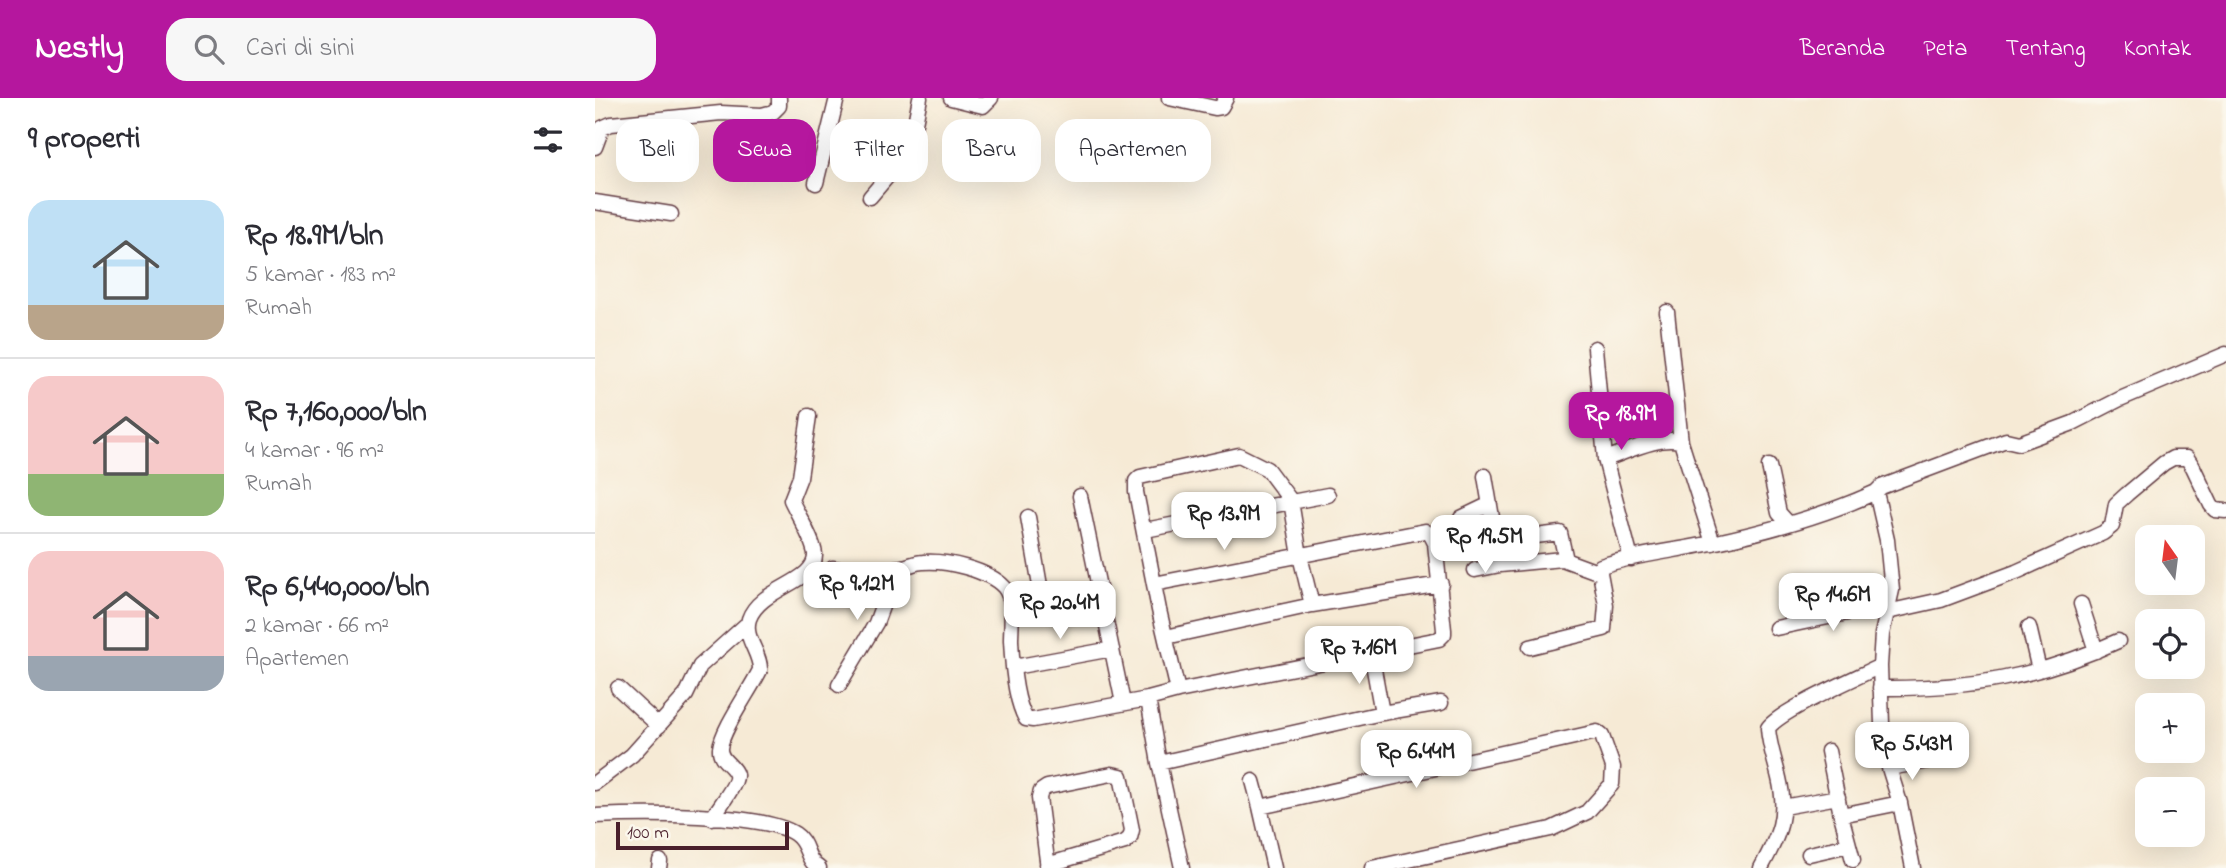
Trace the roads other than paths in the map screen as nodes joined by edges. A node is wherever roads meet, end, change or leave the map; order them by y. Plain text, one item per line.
1 (779, 98) edge
2 (837, 98) edge
3 (920, 98) edge
4 (951, 98) edge
5 (991, 98) edge
6 (1169, 98) edge
7 (1226, 98) edge
8 (595, 147) edge
9 (816, 183) dead end
10 (870, 197) dead end
11 (595, 202) edge
12 (671, 214) dead end
13 (1667, 312) dead end
14 (1595, 348) dead end
15 (2226, 354) edge
16 (809, 416) dead end
17 (1681, 442) junction
18 (1605, 459) junction
19 (1769, 466) dead end
20 (1485, 476) dead end
21 (1876, 492) junction
22 (1328, 495) dead end
23 (1080, 496) dead end
24 (1291, 501) junction
25 (1488, 505) junction
26 (2226, 511) edge
27 (1028, 517) dead end
28 (1461, 518) dead end
29 (1788, 523) junction
30 (1145, 530) junction
31 (1496, 541) junction
32 (1713, 543) junction
33 (1300, 556) junction
34 (1631, 559) junction
35 (1566, 560) junction
36 (1500, 565) junction
37 (833, 568) dead end
38 (896, 568) junction
39 (1475, 570) dead end
40 (1600, 573) junction
41 (1154, 584) junction
42 (1441, 584) junction
43 (1100, 593) junction
44 (1043, 603) junction
45 (2081, 604) dead end
46 (1312, 605) junction
47 (1011, 610) junction
48 (1887, 612) junction
49 (748, 623) junction
50 (2029, 627) dead end
51 (1776, 628) dead end
52 (1166, 637) junction
53 (2118, 641) dead end
54 (1530, 647) dead end
55 (1112, 649) junction
56 (2096, 651) junction
57 (1371, 653) junction
58 (1880, 666) junction
59 (1014, 667) junction
60 (2039, 670) junction
61 (839, 685) dead end
62 (618, 688) dead end
63 (1880, 688) junction
64 (1178, 691) junction
65 (1149, 699) junction
66 (1123, 703) junction
67 (1441, 703) dead end
68 (1382, 713) junction
69 (659, 726) junction
70 (1828, 751) dead end
71 (1929, 761) dead end
72 (1159, 763) junction
73 (1889, 768) junction
74 (1253, 781) dead end
75 (595, 783) edge
76 (1838, 797) junction
77 (1900, 803) junction
78 (1260, 807) junction
79 (1783, 807) junction
80 (1841, 815) junction
81 (595, 816) edge
82 (712, 818) junction
83 (1849, 845) junction
84 (1809, 854) dead end
85 (1853, 860) dead end
86 (812, 865) edge
87 (1047, 866) edge
88 (1182, 868) edge
89 (1274, 868) edge
90 (1372, 868) edge
91 (1761, 868) edge
92 (1913, 868) edge

1 - 8 street
2 - 9 street
3 - 10 street
4 - 5 street
6 - 7 street
11 - 12 street
13 - 17 street
14 - 18 street
15 - 21 street
16 - 49 street
17 - 18 street
17 - 32 street
18 - 34 street
19 - 29 street
20 - 25 street
21 - 29 street
21 - 48 street
22 - 24 street
23 - 43 street
24 - 30 street
24 - 30 street
24 - 33 street
25 - 28 street
25 - 31 street
26 - 48 street
27 - 44 street
29 - 32 street
30 - 41 street
31 - 35 street
31 - 36 street
32 - 34 street
33 - 41 street
33 - 42 street
33 - 46 street
34 - 40 street
35 - 36 street
35 - 40 street
36 - 39 street
37 - 38 street
38 - 47 street
38 - 61 street
40 - 54 street
41 - 52 street
42 - 46 street
42 - 57 street
43 - 44 street
43 - 55 street
44 - 47 street
45 - 56 street
46 - 52 street
47 - 59 street
48 - 51 street
48 - 58 street
49 - 69 street
49 - 82 street
50 - 60 street
52 - 64 street
53 - 56 street
55 - 59 street
55 - 66 street
56 - 60 street
57 - 64 street
57 - 68 street
58 - 63 street
58 - 79 street
59 - 66 street
60 - 63 street
62 - 69 street
63 - 73 street
64 - 65 street
65 - 66 street
65 - 72 street
67 - 68 street
68 - 72 street
69 - 75 street
70 - 76 street
71 - 73 street
72 - 88 street
73 - 77 street
74 - 78 street
76 - 79 street
76 - 80 street
77 - 80 street
77 - 92 street
78 - 89 street
78 - 90 street
79 - 91 street
80 - 83 street
81 - 82 street
82 - 86 street
83 - 84 street
83 - 85 street
87 - 87 street

